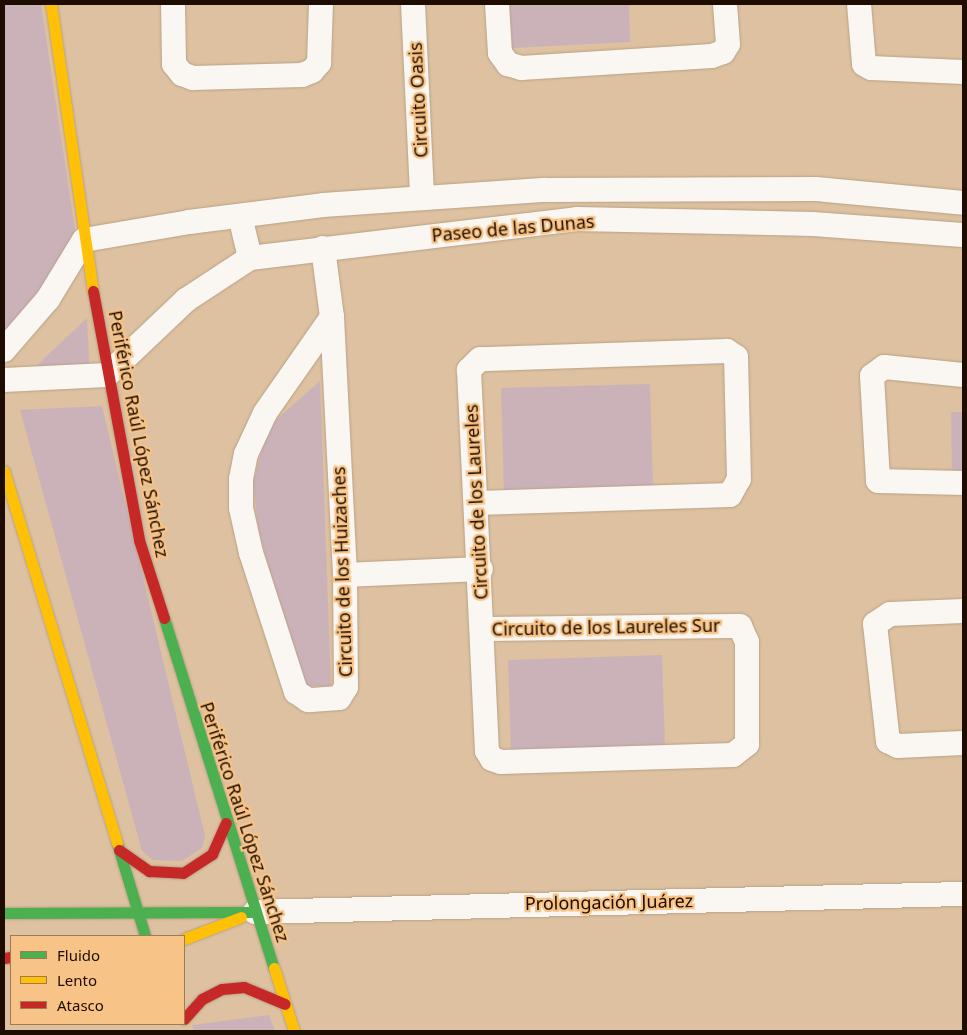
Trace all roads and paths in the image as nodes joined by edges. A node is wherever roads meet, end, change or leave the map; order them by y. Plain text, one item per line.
1 (50, 4) edge
2 (173, 4) edge
3 (320, 4) edge
4 (413, 4) edge
5 (497, 4) edge
6 (725, 4) edge
7 (859, 4) edge
8 (963, 72) edge
9 (578, 190) junction
10 (422, 197) junction
11 (963, 203) edge
12 (240, 216) junction
13 (577, 219) junction
14 (963, 235) edge
15 (84, 240) junction
16 (323, 248) junction
17 (250, 258) junction
18 (332, 317) junction
19 (4, 350) edge
20 (107, 374) junction
21 (963, 375) edge
22 (4, 380) edge
23 (4, 470) edge
24 (963, 483) edge
25 (477, 503) junction
26 (481, 569) junction
27 (345, 575) junction
28 (963, 611) edge
29 (482, 629) junction
30 (963, 743) edge
31 (492, 759) joint
32 (226, 822) junction
33 (119, 850) junction
34 (963, 894) edge
35 (137, 910) junction
36 (255, 912) junction
37 (4, 913) edge
38 (145, 935) edge
39 (185, 939) edge
40 (285, 1004) junction
41 (185, 1018) edge
42 (294, 1031) edge

1 - 15 main road, Periférico Raúl López Sánchez
2 - 3 street
4 - 10 street, Circuito Oasis
5 - 6 street
7 - 8 street
9 - 10 street, Paseo de las Dunas
9 - 11 street, Paseo de las Dunas
9 - 13 street
10 - 12 street, Paseo de las Dunas
12 - 15 street, Paseo de las Dunas
12 - 17 street
13 - 14 street, Paseo de las Dunas
13 - 16 street, Paseo de las Dunas
15 - 19 street
15 - 20 main road, Periférico Raúl López Sánchez
16 - 17 street, Paseo de las Dunas
16 - 18 street, Circuito de los Huizaches
17 - 20 street, Paseo de las Dunas
18 - 27 street, Circuito de los Huizaches
18 - 27 street, Circuito de los Huizaches
20 - 22 street
20 - 32 main road, Periférico Raúl López Sánchez
21 - 24 street
23 - 33 main road
25 - 25 street, Circuito de los Laureles
25 - 26 street, Circuito de los Laureles
26 - 27 street
26 - 29 street, Circuito de los Laureles
28 - 30 street
29 - 31 street, Circuito de los Laureles
29 - 31 street, Circuito de los Laureles Sur
32 - 33 main road
32 - 36 main road, Periférico Raúl López Sánchez
33 - 35 main road
34 - 36 street, Prolongación Juárez
35 - 36 main road
35 - 37 main road
35 - 38 main road
36 - 39 main road
36 - 40 main road, Periférico Raúl López Sánchez
40 - 41 main road
40 - 42 main road, Periférico Raúl López Sánchez

